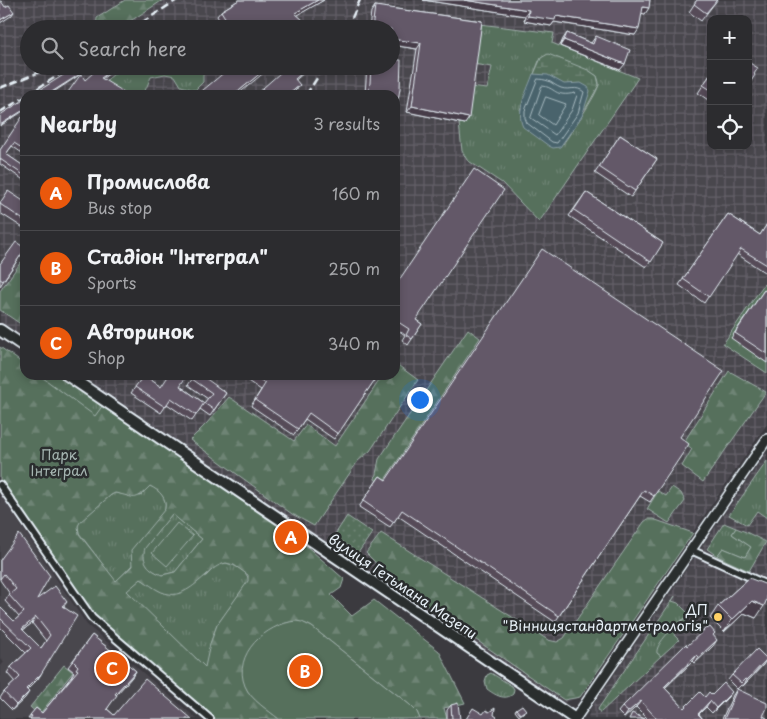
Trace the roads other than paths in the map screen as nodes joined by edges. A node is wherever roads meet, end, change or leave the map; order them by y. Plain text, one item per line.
1 (0, 330) edge
2 (20, 344) edge
3 (74, 380) edge
4 (767, 439) edge
5 (0, 484) edge
6 (691, 550) junction
7 (767, 585) edge
8 (210, 719) edge
9 (575, 719) edge

1 - 2 main road
3 - 9 main road, вулиця Гетьмана Мазепи
4 - 6 main road
5 - 8 street
6 - 7 street
6 - 9 main road

